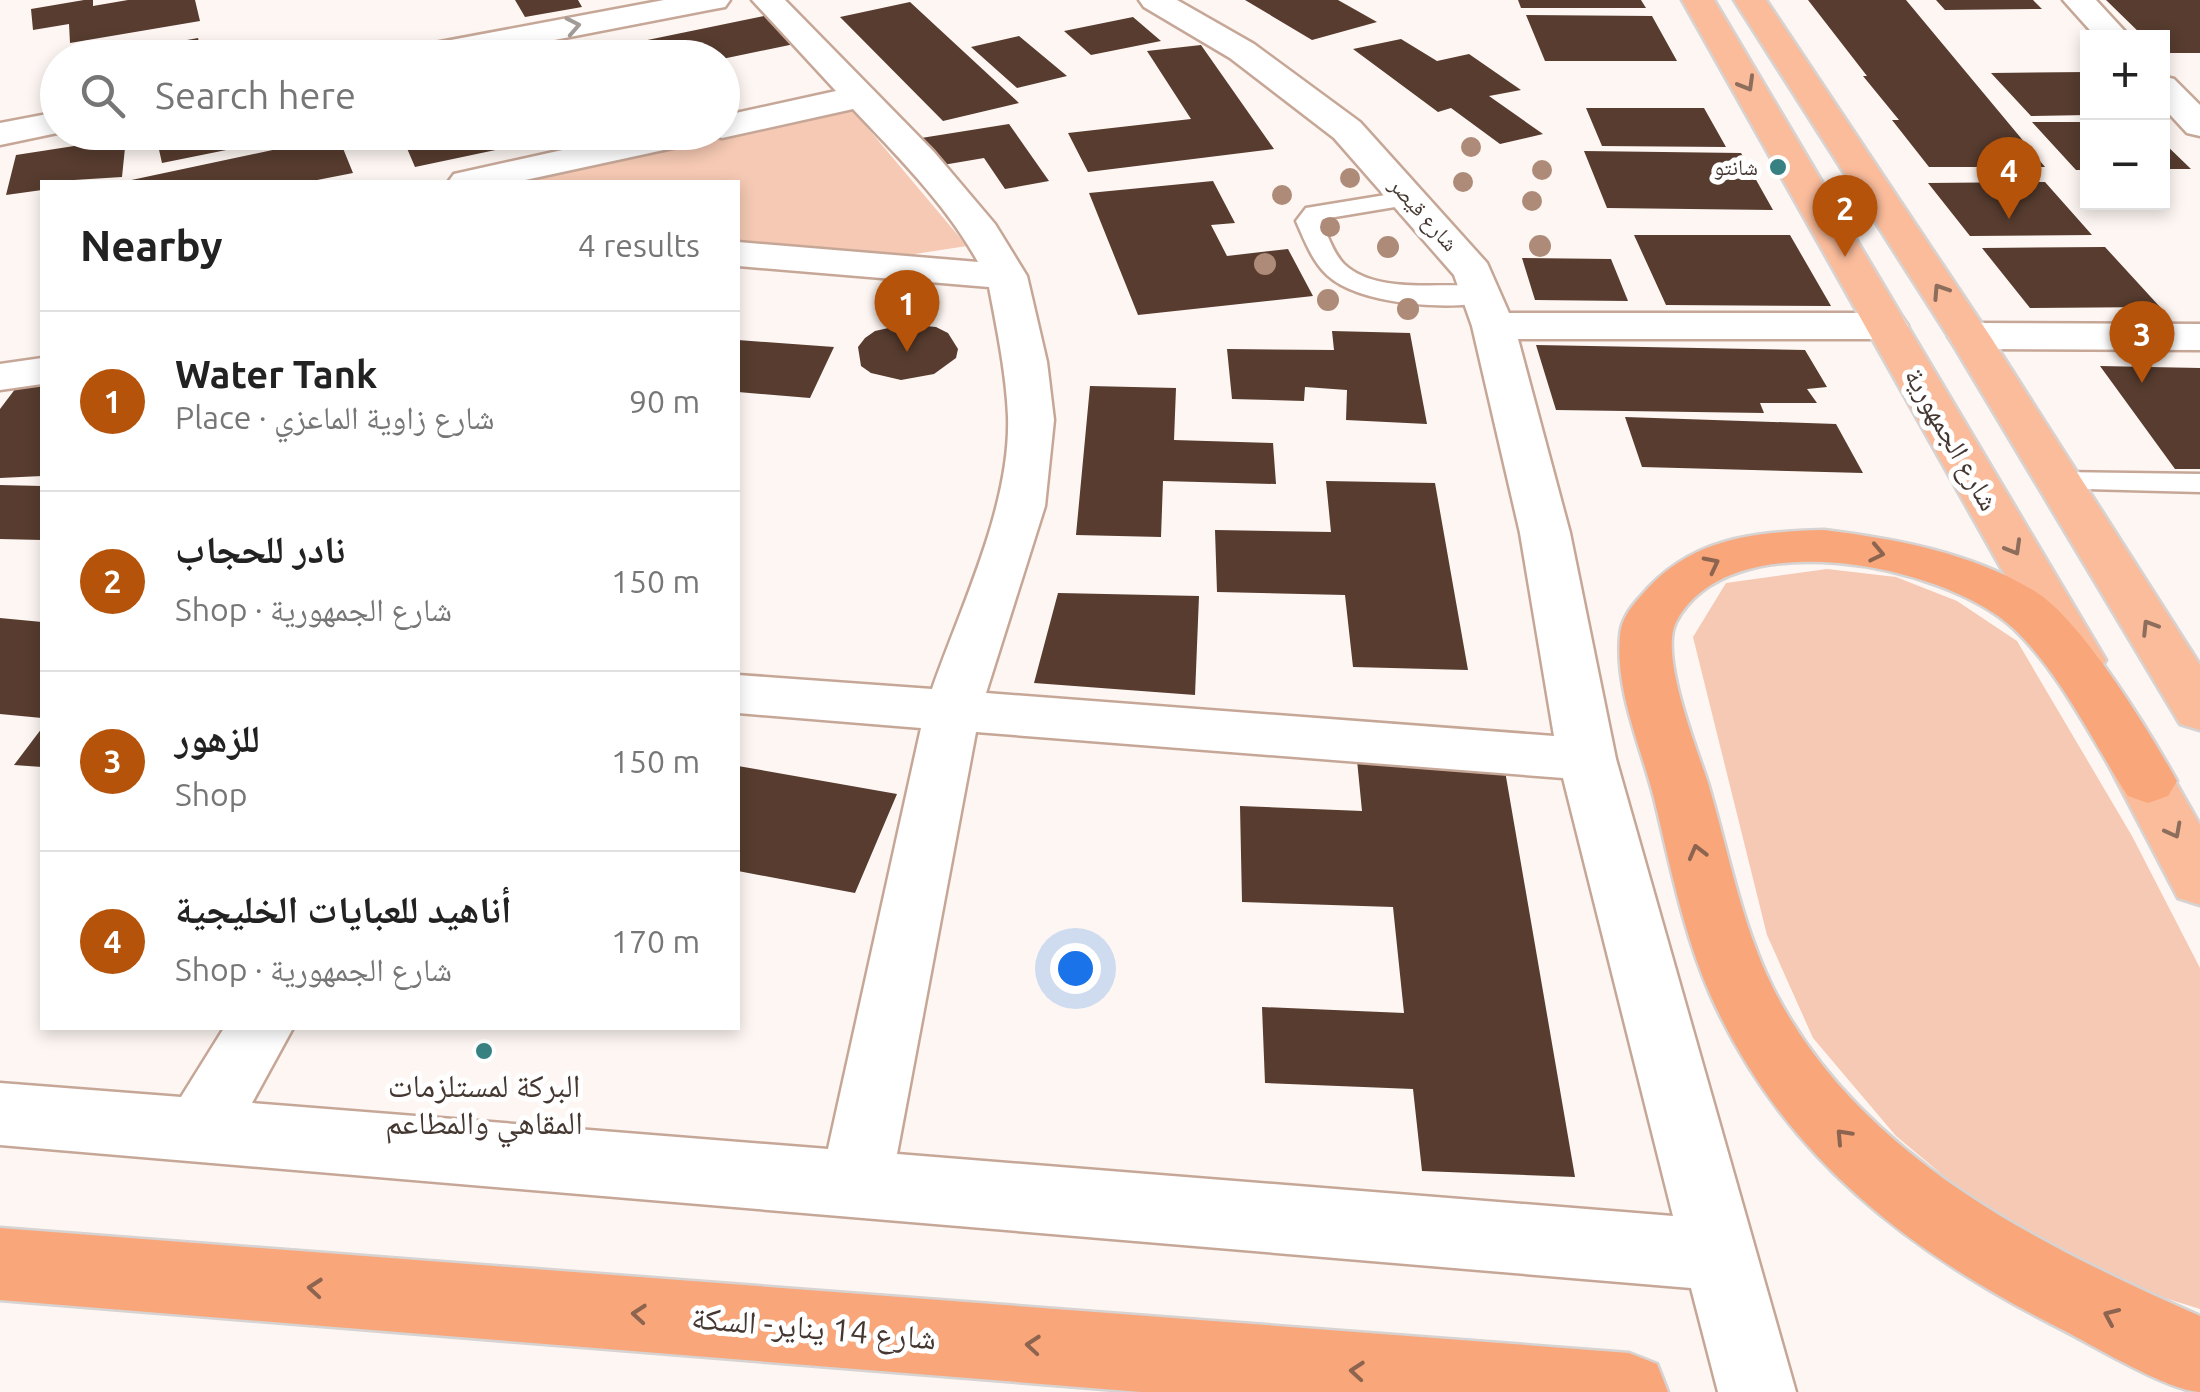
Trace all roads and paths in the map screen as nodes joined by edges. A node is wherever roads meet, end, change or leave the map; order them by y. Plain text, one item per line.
1 (714, 0) edge
2 (768, 0) edge
3 (1155, 0) edge
4 (1698, 0) edge
5 (1750, 0) edge
6 (2079, 0) edge
7 (2107, 30) edge
8 (483, 39) edge
9 (2170, 94) edge
10 (858, 98) junction
11 (740, 123) edge
12 (2200, 124) edge
13 (40, 126) edge
14 (0, 134) edge
15 (547, 150) edge
16 (615, 150) edge
17 (556, 163) junction
18 (476, 180) edge
19 (1410, 198) junction
20 (740, 254) edge
21 (1008, 276) junction
22 (1488, 310) junction
23 (1887, 326) junction
24 (1970, 336) junction
25 (2200, 337) edge
26 (40, 370) edge
27 (0, 376) edge
28 (2059, 481) junction
29 (2200, 483) edge
30 (740, 694) edge
31 (2200, 710) edge
32 (952, 712) junction
33 (1586, 758) junction
34 (2148, 781) junction
35 (2200, 881) edge
36 (259, 1030) edge
37 (0, 1114) edge
38 (200, 1128) junction
39 (856, 1183) junction
40 (1723, 1255) junction
41 (0, 1264) edge
42 (2200, 1356) edge
43 (1628, 1392) edge
44 (1757, 1392) edge

8 -> 1 street
2 - 10 street
3 - 19 street, شارع قيصر
4 -> 23 main road, شارع الجمهورية
24 -> 5 main road
6 - 7 street
9 - 12 street
10 - 11 street
10 - 21 street
13 - 14 street
15 - 17 street
16 - 17 street
17 - 18 street
19 - 22 street, شارع قيصر
19 - 22 lane
20 - 21 street
21 - 32 street
22 - 23 street
22 - 33 street, شارع قيصر
23 -> 34 main road, شارع الجمهورية
24 - 25 street
24 - 28 main road
26 - 27 street
28 - 29 lane
31 -> 28 main road
30 - 32 street
32 - 33 street
32 - 39 street
33 - 40 street, شارع قيصر
34 -> 35 main road, شارع الجمهورية
42 -> 34 highway
36 - 38 street
37 - 38 street
38 - 39 street
39 - 40 street
40 - 44 street, شارع قيصر
43 -> 41 highway, شارع 14 يناير- السكة

